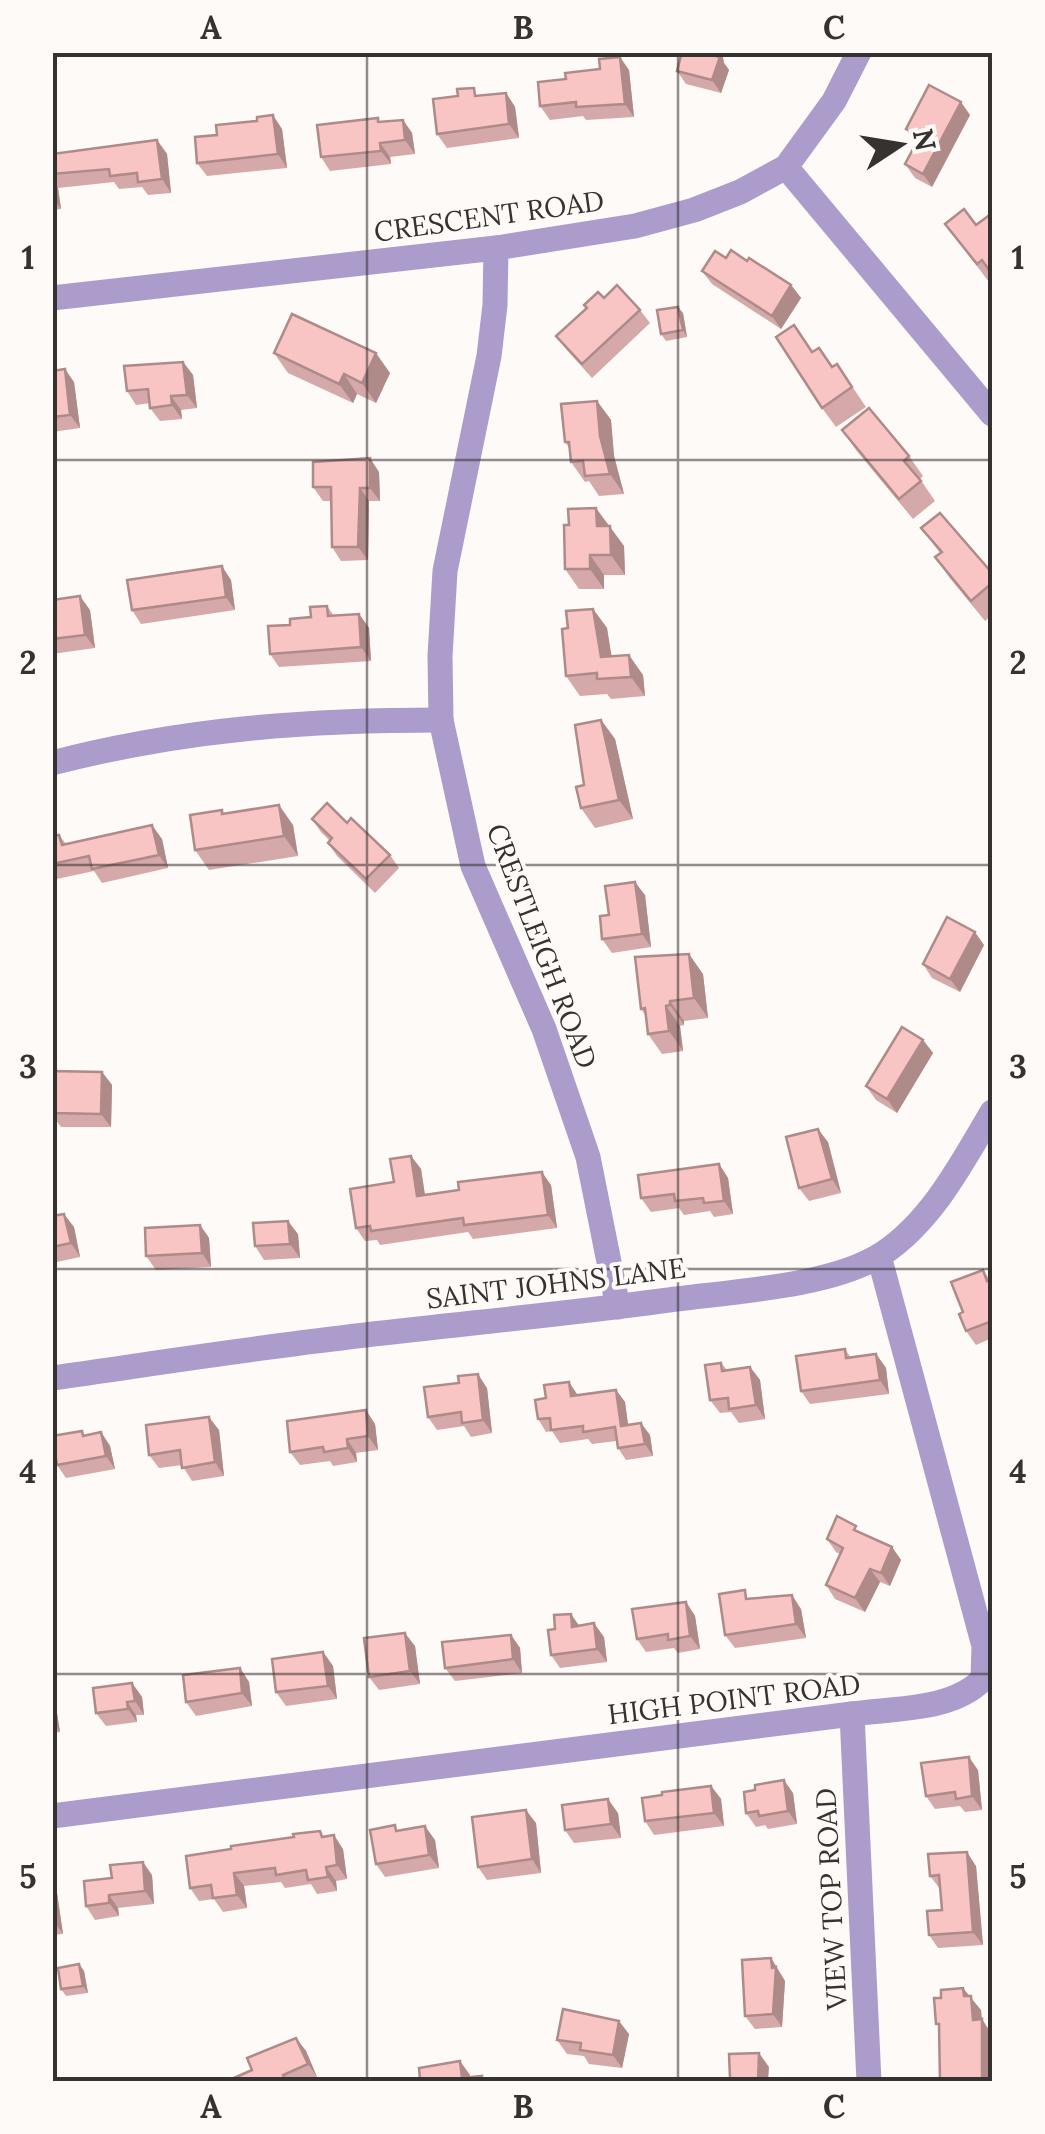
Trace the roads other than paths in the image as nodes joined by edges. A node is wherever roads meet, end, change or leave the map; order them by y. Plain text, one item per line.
1 (859, 52) edge
2 (786, 167) junction
3 (496, 248) junction
4 (52, 298) edge
5 (992, 414) edge
6 (440, 720) junction
7 (52, 764) edge
8 (992, 1112) edge
9 (879, 1256) junction
10 (618, 1307) junction
11 (52, 1378) edge
12 (852, 1714) junction
13 (52, 1816) edge
14 (869, 2082) edge

1 - 2 street, CRESCENT ROAD
2 - 3 street, CRESCENT ROAD
2 - 5 street
3 - 4 street, CRESCENT ROAD
3 - 6 street, CRESTLEIGH ROAD
6 - 7 street
6 - 10 street, CRESTLEIGH ROAD
8 - 9 street, SAINT JOHNS LANE
9 - 10 street, SAINT JOHNS LANE
9 - 12 street, HIGH POINT ROAD
10 - 11 street, SAINT JOHNS LANE
12 - 13 street, HIGH POINT ROAD
12 - 14 street, VIEW TOP ROAD

